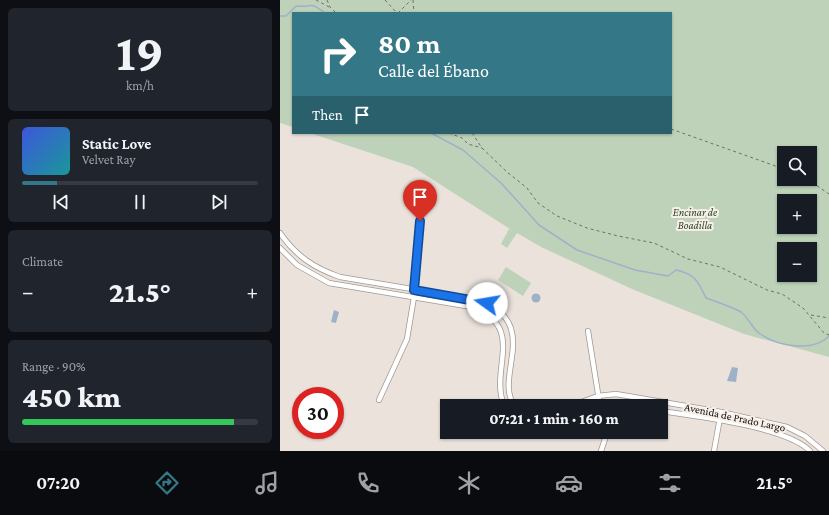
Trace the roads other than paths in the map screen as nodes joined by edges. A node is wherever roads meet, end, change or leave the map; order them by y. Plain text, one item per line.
1 (420, 221) dead end
2 (280, 233) edge
3 (280, 248) edge
4 (414, 290) junction
5 (414, 297) junction
6 (588, 331) dead end
7 (598, 396) junction
8 (502, 399) edge
9 (511, 399) edge
10 (590, 399) edge
11 (379, 400) dead end
12 (668, 412) edge
13 (721, 412) junction
14 (720, 420) junction
15 (605, 439) edge
16 (601, 451) edge
17 (714, 451) edge
18 (810, 451) edge
19 (823, 451) edge

1 - 4 street
2 - 4 street
3 - 5 street
4 - 5 street
4 - 9 street
5 - 8 street
5 - 11 street
6 - 7 street
7 - 10 street, Avenida de Prado Largo
7 - 13 street, Avenida de Prado Largo
12 - 14 street, Avenida de Prado Largo
13 - 14 street
13 - 19 street, Avenida de Prado Largo
14 - 17 street
14 - 18 street, Avenida de Prado Largo
15 - 16 street

